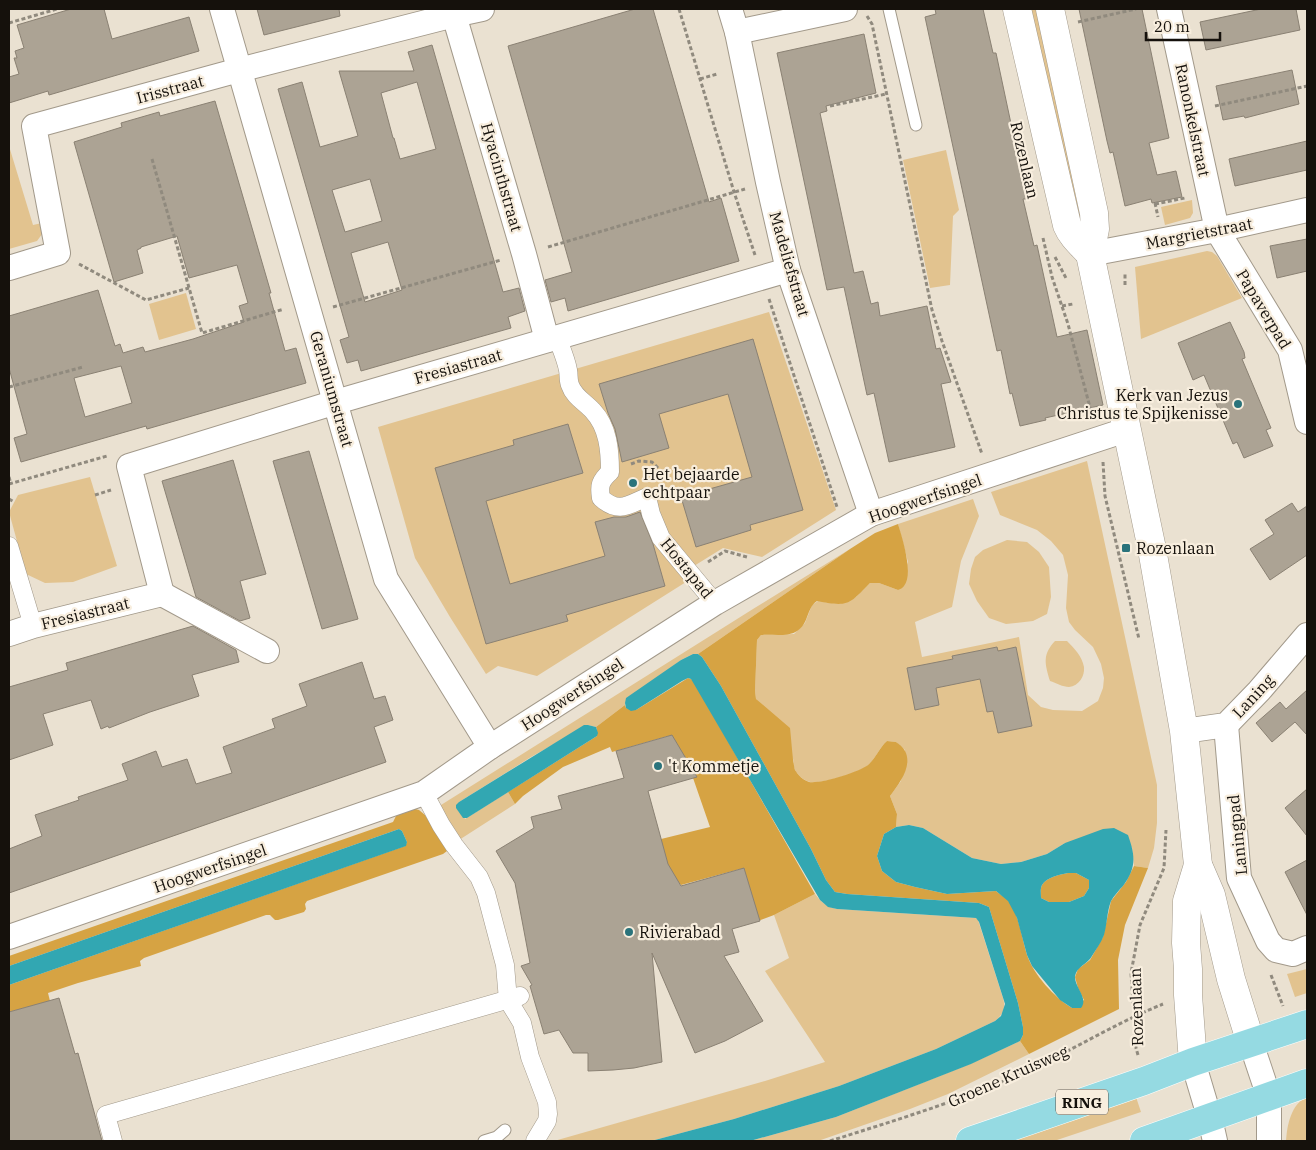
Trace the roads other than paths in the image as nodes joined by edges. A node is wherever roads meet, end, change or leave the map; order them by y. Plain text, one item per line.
1 (222, 9) edge
2 (482, 9) edge
3 (730, 9) edge
4 (889, 9) edge
5 (1017, 9) edge
6 (1050, 9) edge
7 (1169, 9) edge
8 (855, 11) edge
9 (454, 15) junction
10 (737, 32) junction
11 (239, 70) junction
12 (916, 125) dead end
13 (1307, 210) edge
14 (1217, 230) junction
15 (1090, 254) junction
16 (9, 268) edge
17 (788, 270) junction
18 (552, 338) junction
19 (336, 402) junction
20 (1307, 422) edge
21 (1114, 434) junction
22 (871, 514) junction
23 (9, 546) edge
24 (162, 594) junction
25 (715, 603) junction
26 (33, 626) junction
27 (9, 634) edge
28 (1307, 635) edge
29 (267, 651) dead end
30 (1226, 725) junction
31 (1184, 731) junction
32 (490, 747) junction
33 (424, 792) junction
34 (1198, 865) junction
35 (9, 937) edge
36 (1307, 948) edge
37 (514, 998) junction
38 (1307, 1024) edge
39 (1252, 1043) junction
40 (1194, 1062) junction
41 (1307, 1084) edge
42 (1269, 1097) junction
43 (505, 1130) dead end
44 (1212, 1130) edge
45 (113, 1141) edge
46 (484, 1141) edge
47 (535, 1141) edge
48 (970, 1141) edge
49 (1144, 1141) edge
50 (1269, 1141) edge

1 - 11 street, Geraniumstraat
2 - 9 street, Irisstraat
3 - 10 street, Madeliefstraat
4 - 12 lane
5 - 15 street, Rozenlaan
6 - 15 street
7 - 14 street, Ranonkelstraat
8 - 10 street
9 - 11 street, Irisstraat
9 - 18 street, Hyacinthstraat
10 - 17 street, Madeliefstraat
11 - 16 street, Irisstraat
11 - 19 street, Geraniumstraat
13 - 14 street, Margrietstraat
14 - 15 street, Margrietstraat
14 - 20 street, Papaverpad
15 - 21 street
17 - 18 street, Fresiastraat
17 - 22 street, Madeliefstraat
18 - 19 street, Fresiastraat
18 - 25 street, Hostapad
19 - 24 street, Fresiastraat
19 - 32 street, Geraniumstraat
21 - 22 street, Hoogwerfsingel
21 - 31 street
22 - 25 street, Hoogwerfsingel
23 - 26 street
24 - 26 street, Fresiastraat
24 - 29 street
25 - 32 street, Hoogwerfsingel
26 - 27 street, Fresiastraat
28 - 30 street, Laning
30 - 31 street, Laning
30 - 36 street, Laningpad
31 - 34 street
32 - 33 street, Hoogwerfsingel
33 - 35 street, Hoogwerfsingel
33 - 37 street
34 - 39 street
34 - 40 street
37 - 45 street
37 - 47 street
38 - 39 main road, RING
39 - 40 main road, RING
39 - 42 street
40 - 44 street
40 - 48 main road, RING
41 - 42 main road
42 - 44 main road
42 - 50 street
43 - 46 lane
44 - 49 main road

